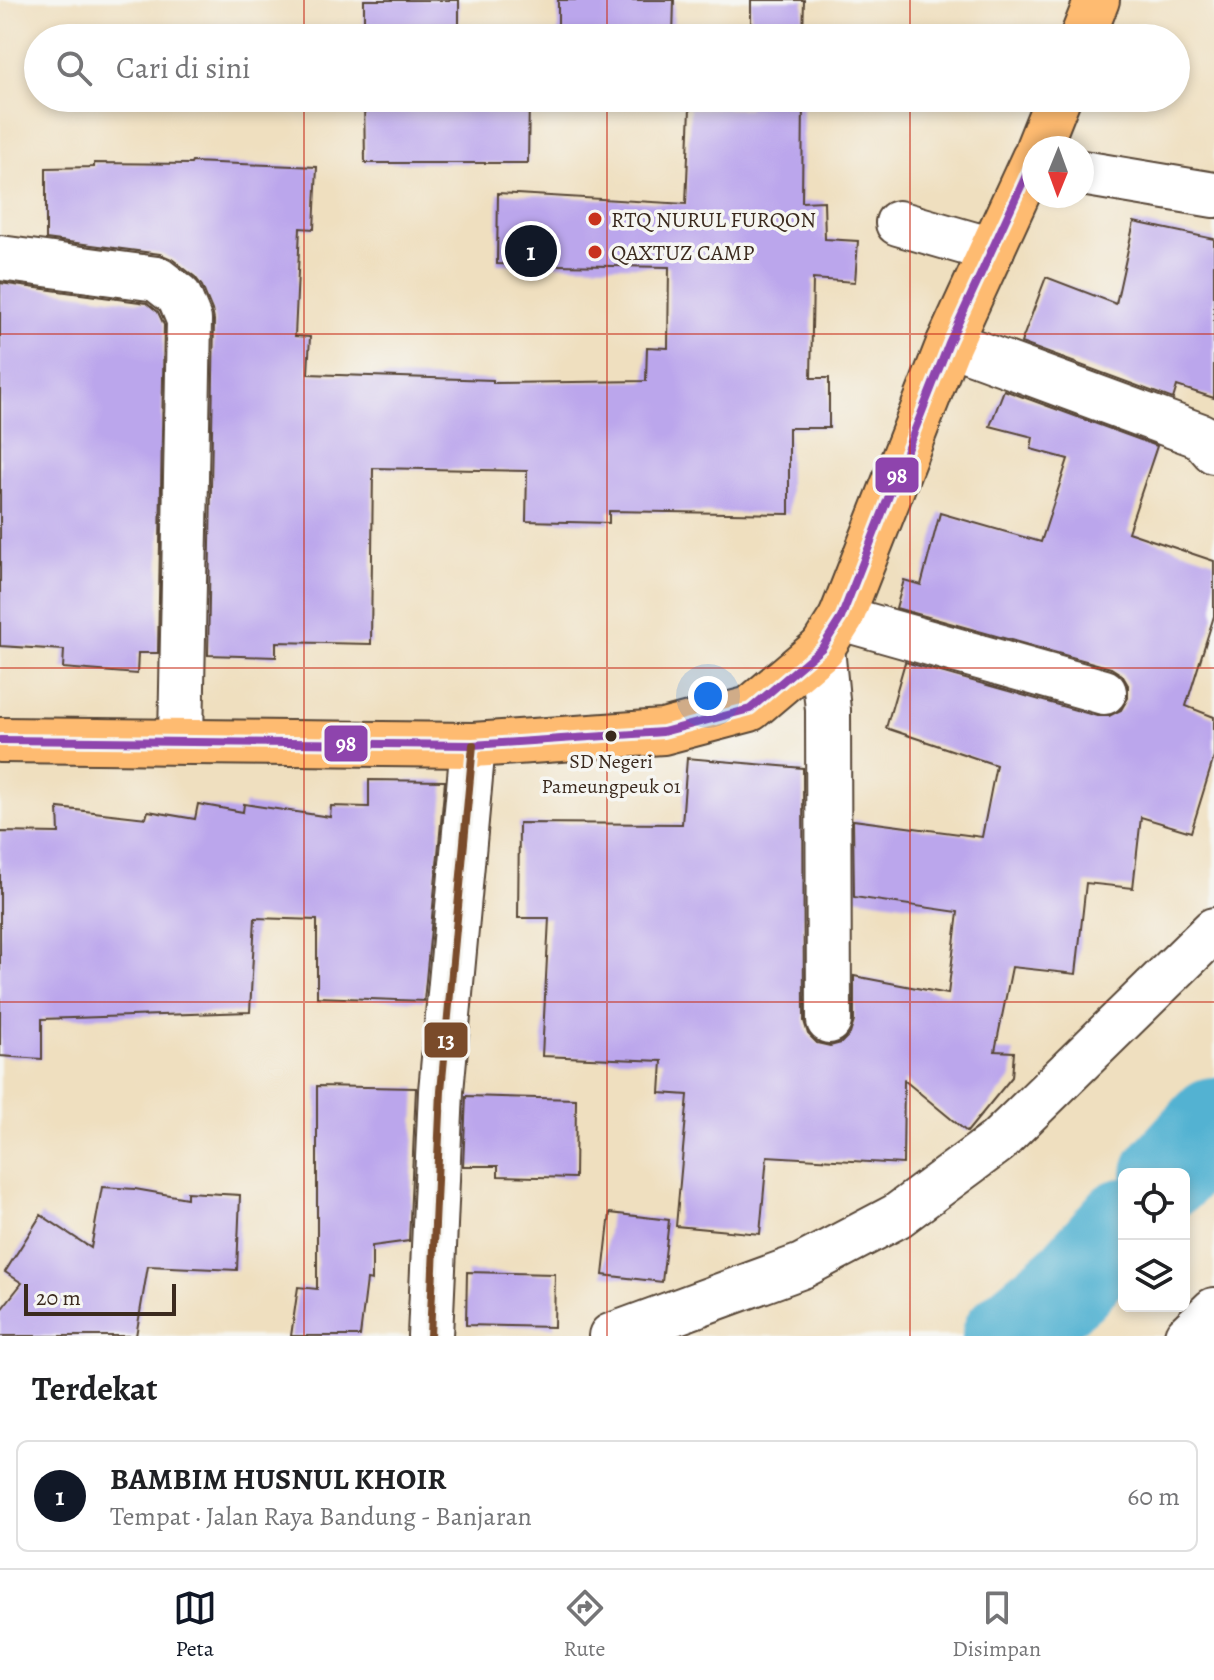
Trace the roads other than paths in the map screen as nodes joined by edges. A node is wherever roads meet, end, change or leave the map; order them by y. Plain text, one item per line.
1 (1097, 0) edge
2 (1088, 24) edge
3 (1052, 112) edge
4 (1043, 136) edge
5 (1094, 175) edge
6 (1022, 185) edge
7 (1214, 195) edge
8 (898, 223) dead end
9 (992, 250) junction
10 (0, 258) edge
11 (949, 343) junction
12 (1214, 451) edge
13 (831, 633) junction
14 (1104, 692) dead end
15 (0, 740) edge
16 (181, 740) junction
17 (473, 745) junction
18 (1214, 930) edge
19 (829, 1021) dead end
20 (1214, 1310) edge
21 (430, 1336) edge
22 (611, 1336) edge
23 (1187, 1336) edge

1 - 2 main road
3 - 4 main road
5 - 7 street
6 - 9 main road
8 - 9 street
9 - 11 main road
10 - 16 street
11 - 12 street
11 - 13 main road
13 - 14 street
13 - 17 main road
13 - 19 street
15 - 16 main road
16 - 17 main road
17 - 21 street
18 - 22 street
20 - 23 street

